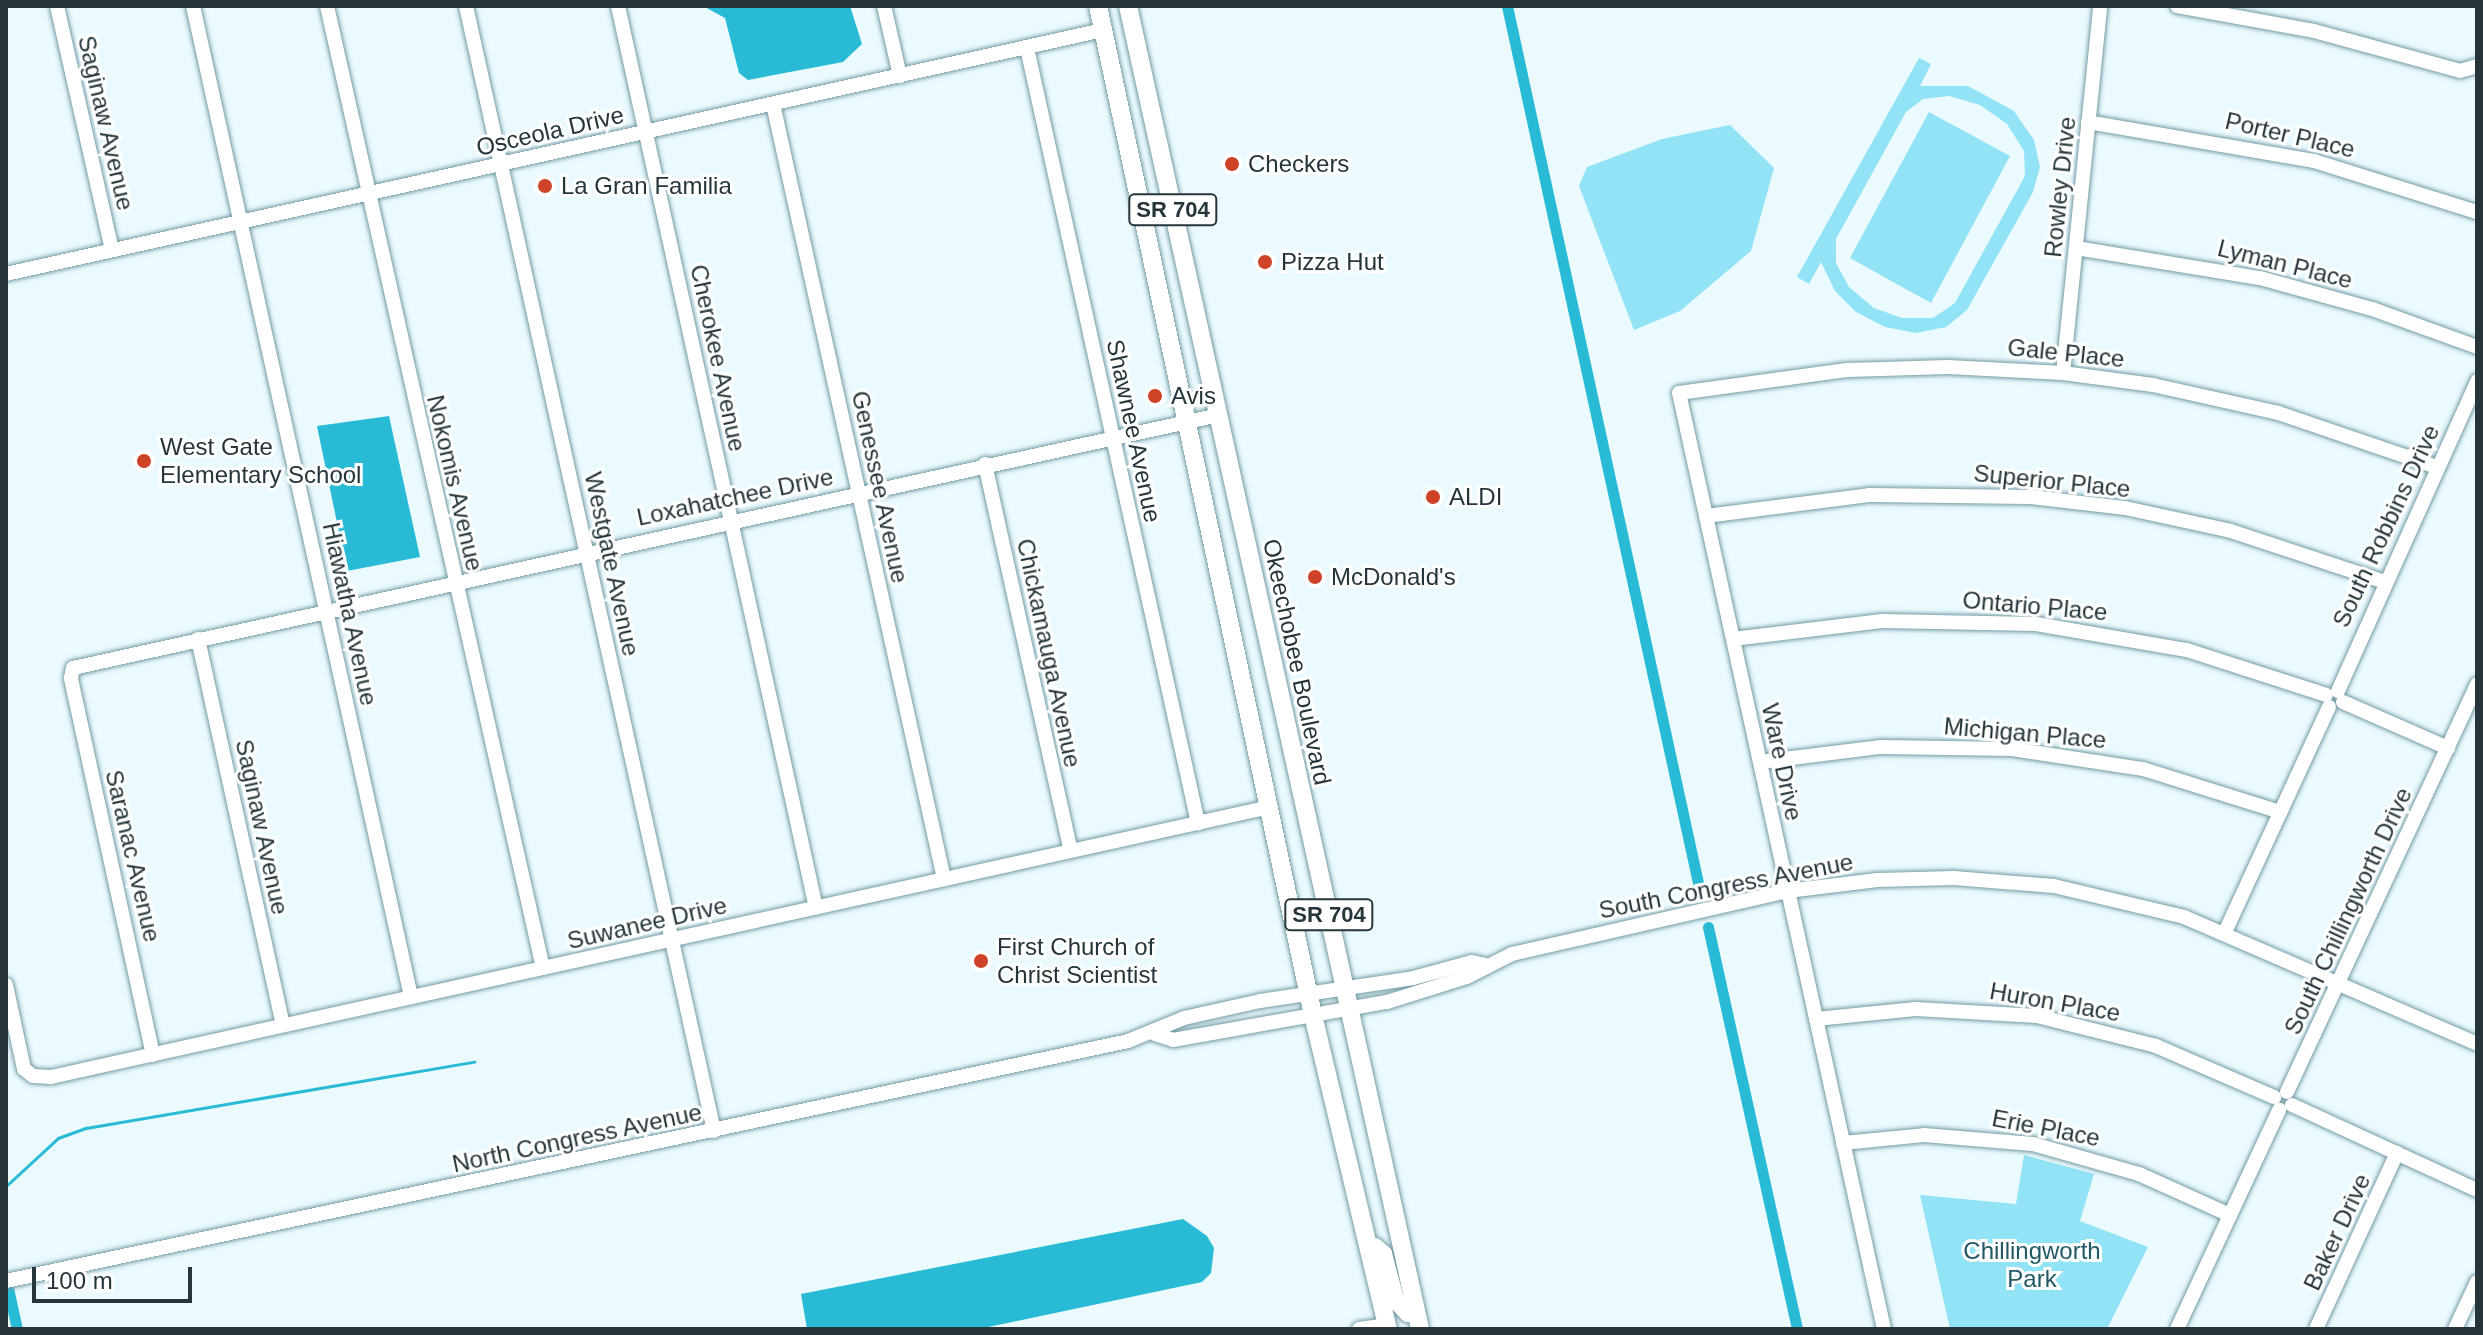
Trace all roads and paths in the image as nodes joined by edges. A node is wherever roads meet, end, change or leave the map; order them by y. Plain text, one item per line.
1 (57, 6) edge
2 (193, 6) edge
3 (327, 6) edge
4 (466, 6) edge
5 (618, 6) edge
6 (884, 6) edge
7 (1098, 6) edge
8 (1128, 6) edge
9 (2100, 6) edge
10 (2177, 6) edge
11 (1103, 30) junction
12 (1027, 48) junction
13 (2477, 66) edge
14 (900, 76) junction
15 (773, 104) junction
16 (2088, 122) junction
17 (646, 132) junction
18 (501, 164) junction
19 (367, 194) junction
20 (2477, 212) edge
21 (240, 221) junction
22 (2076, 248) junction
23 (112, 250) junction
24 (6, 274) edge
25 (2477, 347) edge
26 (2063, 373) junction
27 (2477, 381) edge
28 (1679, 393) joint
29 (1219, 415) junction
30 (1189, 420) junction
31 (1112, 435) junction
32 (985, 464) junction
33 (2437, 467) junction
34 (858, 492) junction
35 (1706, 516) junction
36 (731, 520) junction
37 (586, 552) junction
38 (454, 581) junction
39 (2385, 582) junction
40 (326, 609) junction
41 (198, 639) junction
42 (1733, 639) junction
43 (73, 668) joint
44 (2477, 684) edge
45 (2334, 699) junction
46 (2448, 748) junction
47 (1760, 762) junction
48 (1270, 807) junction
49 (2280, 812) junction
50 (1198, 823) junction
51 (1071, 851) junction
52 (944, 879) junction
53 (1788, 891) junction
54 (816, 908) junction
55 (2225, 932) junction
56 (672, 940) junction
57 (1485, 965) junction
58 (543, 968) junction
59 (2341, 983) junction
60 (6, 985) edge
61 (1343, 987) junction
62 (1308, 991) junction
63 (411, 997) junction
64 (1349, 1010) junction
65 (1313, 1015) junction
66 (1816, 1019) junction
67 (283, 1025) junction
68 (1155, 1034) junction
69 (2477, 1044) edge
70 (153, 1055) junction
71 (2283, 1101) junction
72 (714, 1131) junction
73 (1843, 1143) junction
74 (2397, 1153) junction
75 (2477, 1190) edge
76 (2230, 1215) junction
77 (1366, 1240) junction
78 (6, 1281) edge
79 (2477, 1282) edge
80 (1418, 1321) edge
81 (1391, 1328) edge
82 (1359, 1329) edge
83 (1884, 1329) edge
84 (2177, 1329) edge
85 (2316, 1329) edge
86 (2455, 1329) edge

1 - 23 street, Saginaw Avenue
2 - 21 street, Hiawatha Avenue
3 - 19 street, Nokomis Avenue
4 - 18 street, Westgate Avenue
5 - 17 street, Cherokee Avenue
6 - 14 street
7 - 11 main road, SR 704
8 - 29 main road, Okeechobee Boulevard / SR 704
9 - 16 street, Rowley Drive
10 - 13 street
11 - 12 street, Osceola Drive
11 - 30 main road, SR 704
12 - 14 street, Osceola Drive
12 - 31 street, Shawnee Avenue
14 - 15 street, Osceola Drive
15 - 17 street, Osceola Drive
15 - 34 street, Genessee Avenue
16 - 20 street, Porter Place
16 - 22 street, Rowley Drive
17 - 18 street, Osceola Drive
17 - 36 street, Cherokee Avenue
18 - 19 street, Osceola Drive
18 - 37 street, Westgate Avenue
19 - 21 street, Osceola Drive
19 - 38 street, Nokomis Avenue
21 - 23 street, Osceola Drive
21 - 40 street, Hiawatha Avenue
22 - 25 street, Lyman Place
22 - 26 street, Rowley Drive
23 - 24 street, Osceola Drive
26 - 28 street, Gale Place
26 - 33 street, Gale Place
27 - 33 street, South Robbins Drive
28 - 35 street, Ware Drive
29 - 30 street, Loxahatchee Drive
29 - 61 main road, Okeechobee Boulevard / SR 704
30 - 31 street, Loxahatchee Drive
30 - 48 main road, SR 704
31 - 32 street, Loxahatchee Drive
31 - 50 street, Shawnee Avenue
32 - 34 street, Loxahatchee Drive
32 - 51 street, Chickamauga Avenue
33 - 39 street, South Robbins Drive
34 - 36 street, Loxahatchee Drive
34 - 52 street, Genessee Avenue
35 - 39 street, Superior Place
35 - 42 street, Ware Drive
36 - 37 street, Loxahatchee Drive
36 - 54 street, Cherokee Avenue
37 - 38 street, Loxahatchee Drive
37 - 56 street, Westgate Avenue
38 - 40 street, Loxahatchee Drive
38 - 58 street, Nokomis Avenue
39 - 45 street, South Robbins Drive
40 - 41 street, Loxahatchee Drive
40 - 63 street, Hiawatha Avenue
41 - 43 street, Loxahatchee Drive
41 - 67 street, Saginaw Avenue
42 - 45 street, Ontario Place
42 - 47 street, Ware Drive
43 - 70 street, Saranac Avenue
44 - 46 street, South Chillingworth Drive
45 - 46 street, Ontario Place
45 - 49 street, South Robbins Drive
46 - 59 street, South Chillingworth Drive
47 - 49 street, Michigan Place
47 - 53 street, Ware Drive
48 - 50 street, Suwanee Drive
48 - 62 main road, SR 704
49 - 55 street, South Robbins Drive
50 - 51 street, Suwanee Drive
51 - 52 street, Suwanee Drive
52 - 54 street, Suwanee Drive
53 - 55 street, South Congress Avenue
53 - 57 street, South Congress Avenue
53 - 66 street, Ware Drive
54 - 56 street, Suwanee Drive
55 - 59 street, South Congress Avenue
56 - 58 street, Suwanee Drive
56 - 72 street, Westgate Avenue
57 - 61 street, South Congress Avenue
57 - 64 street, South Congress Avenue
58 - 63 street, Suwanee Drive
59 - 69 street, South Congress Avenue
59 - 71 street, South Chillingworth Drive
60 - 70 street, Suwanee Drive
61 - 62 street, North Congress Avenue
61 - 64 main road, Okeechobee Boulevard / SR 704
62 - 65 main road, SR 704
62 - 68 street, North Congress Avenue
63 - 67 street, Suwanee Drive
64 - 65 street, North Congress Avenue
64 - 80 main road, Okeechobee Boulevard / SR 704
65 - 68 street, North Congress Avenue
65 - 77 main road, SR 704
66 - 71 street, Huron Place
66 - 73 street, Ware Drive
67 - 70 street, Suwanee Drive
68 - 72 street, North Congress Avenue
71 - 74 street, Huron Place
71 - 76 street, South Chillingworth Drive
72 - 78 street, North Congress Avenue
73 - 76 street, Erie Place
73 - 83 street, Ware Drive
74 - 75 street, Huron Place
74 - 85 street, Baker Drive
76 - 84 street, South Chillingworth Drive
77 - 80 main road
77 - 81 main road, SR 704
79 - 86 street
81 - 82 street

